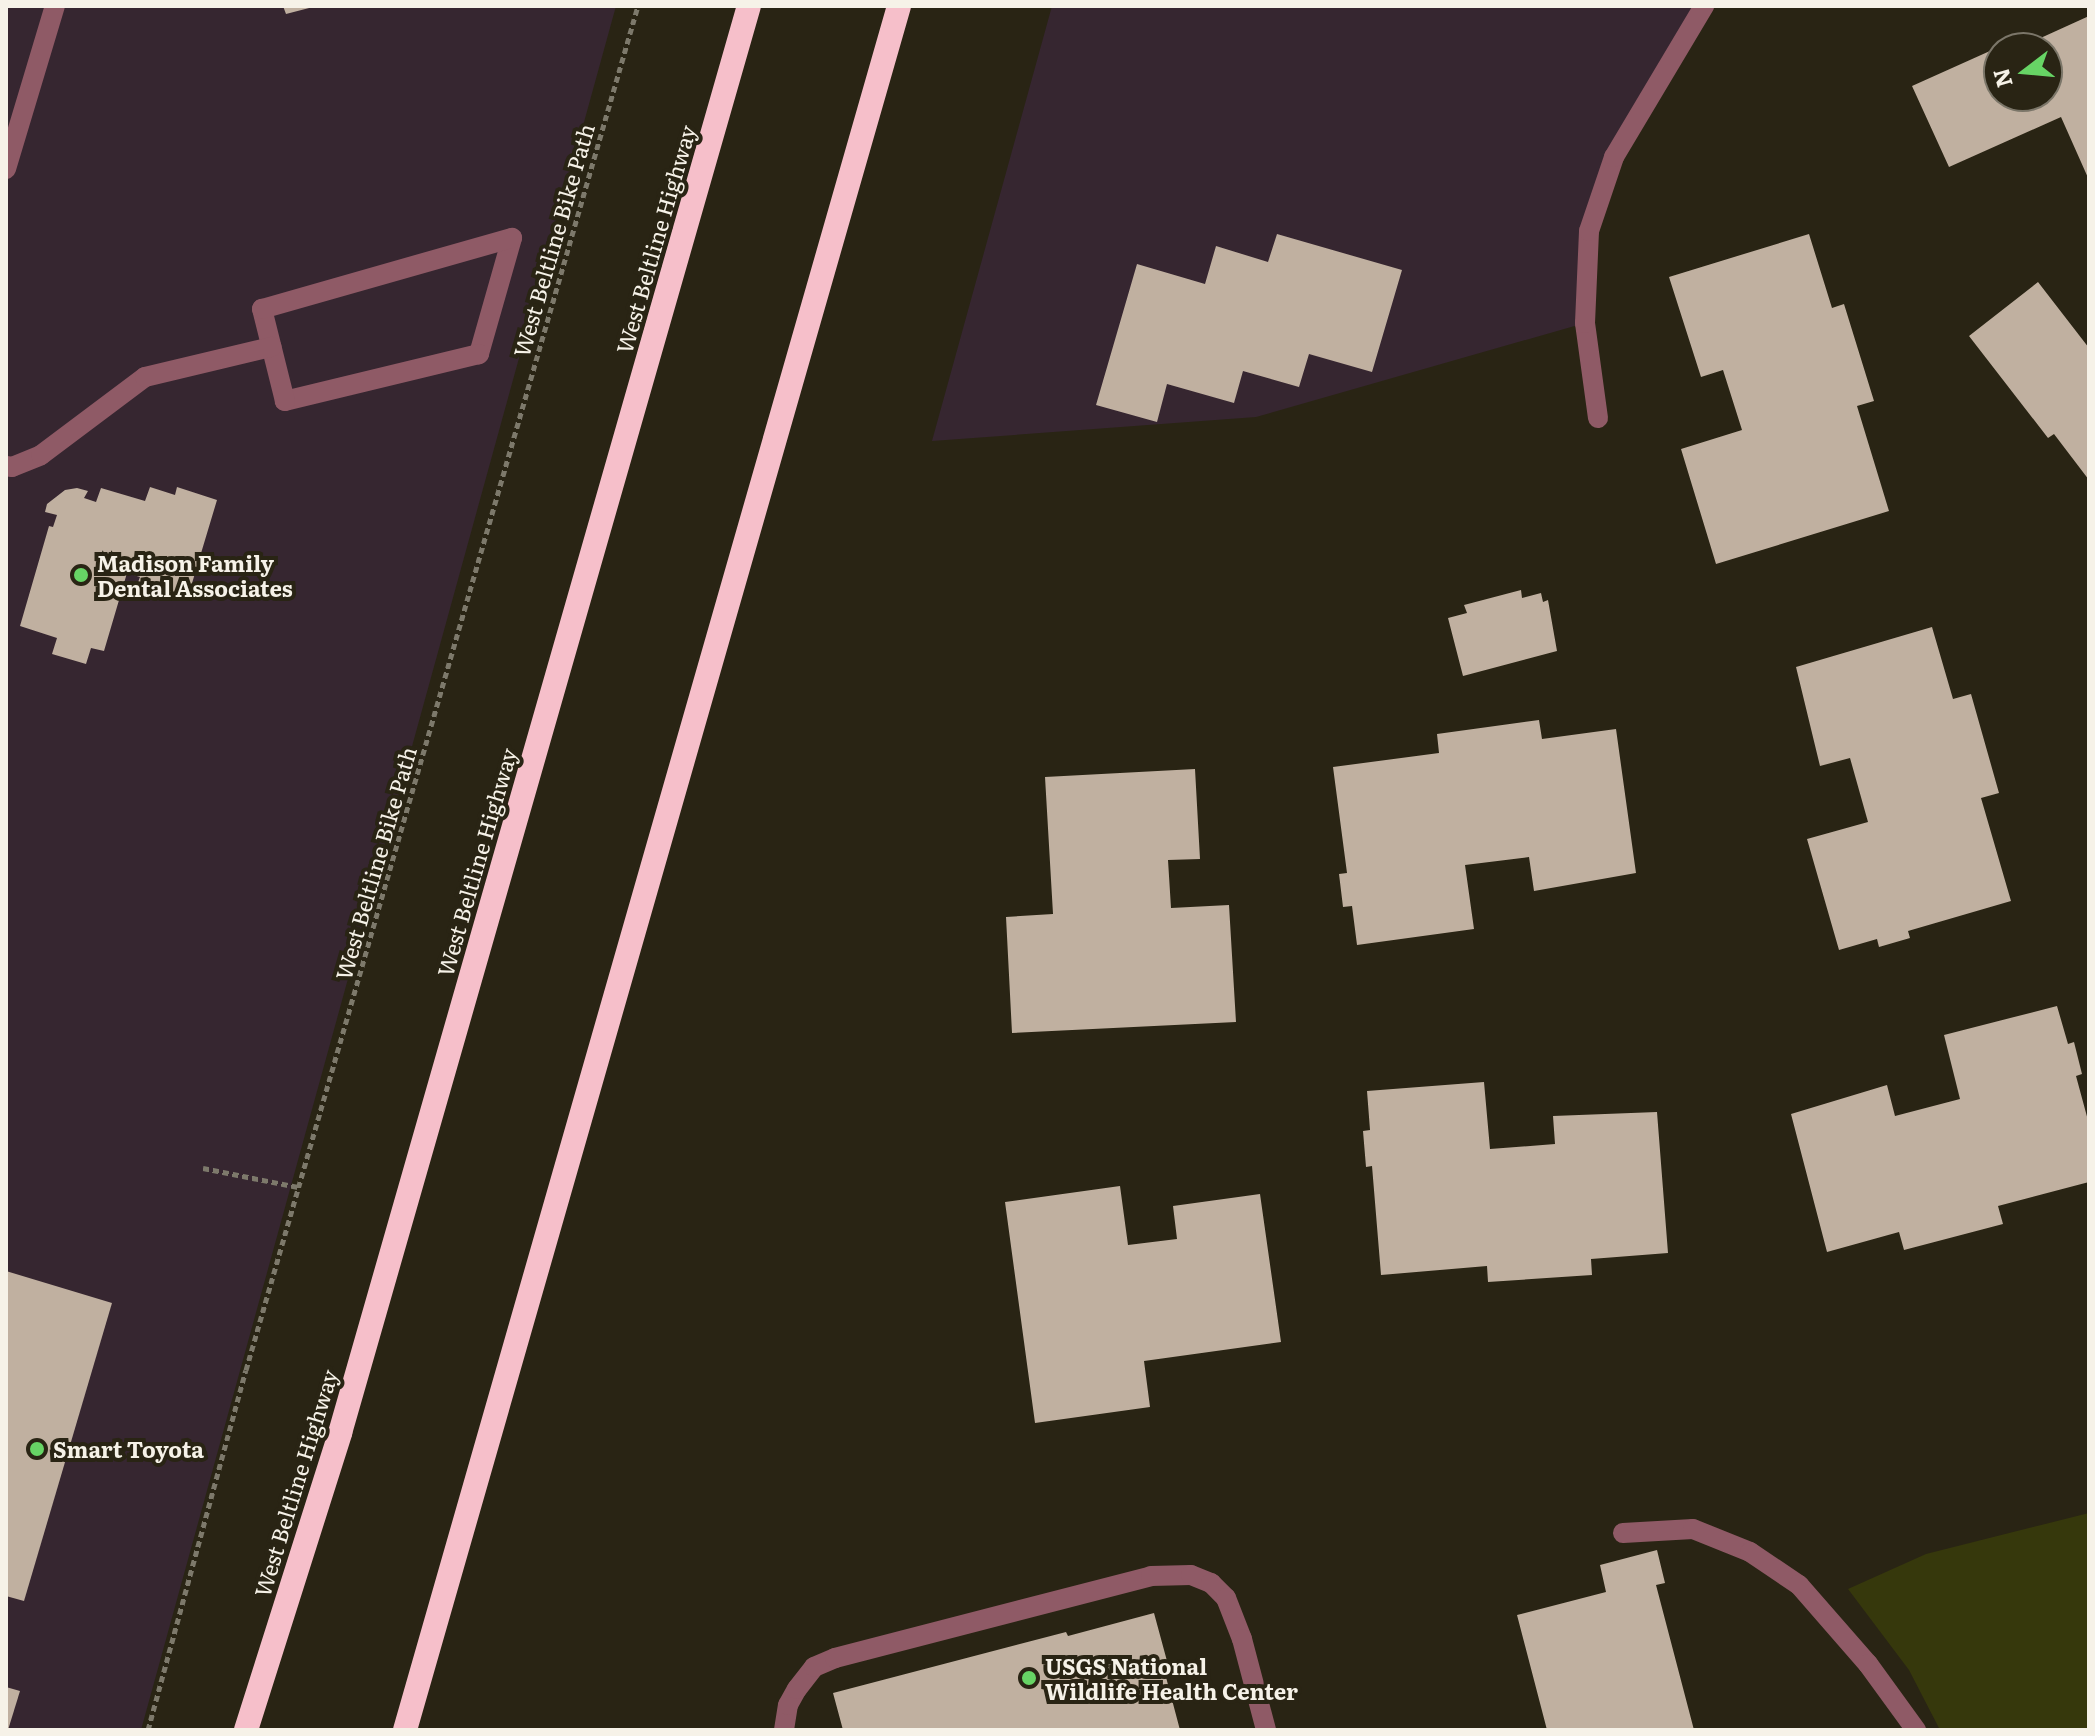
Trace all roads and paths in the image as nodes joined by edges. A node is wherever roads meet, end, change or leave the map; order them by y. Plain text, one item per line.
1 (55, 6) edge
2 (638, 6) edge
3 (749, 6) edge
4 (899, 6) edge
5 (1704, 6) edge
6 (6, 169) edge
7 (271, 347) junction
8 (1598, 418) dead end
9 (6, 466) edge
10 (203, 1168) dead end
11 (298, 1187) junction
12 (1623, 1533) dead end
13 (148, 1730) edge
14 (246, 1730) edge
15 (405, 1730) edge
16 (784, 1730) edge
17 (1266, 1730) edge
18 (1916, 1730) edge

1 - 6 street
2 - 11 path, West Beltline Bike Path
3 - 14 highway, West Beltline Highway
4 - 15 highway
5 - 8 street
7 - 7 street
7 - 9 street
10 - 11 path
11 - 13 path, West Beltline Bike Path
12 - 18 street
16 - 17 street

